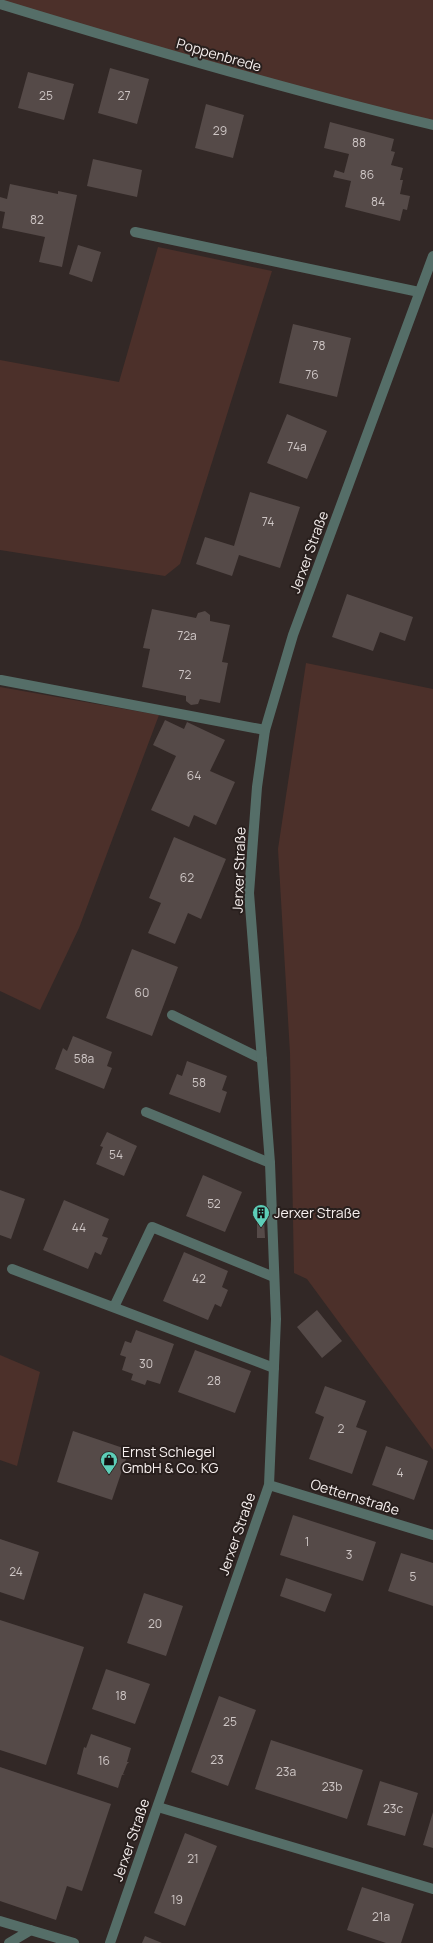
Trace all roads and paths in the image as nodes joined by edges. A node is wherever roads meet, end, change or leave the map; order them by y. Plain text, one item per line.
1 (0, 4) edge
2 (433, 125) edge
3 (135, 232) dead end
4 (433, 256) edge
5 (419, 292) junction
6 (0, 680) edge
7 (265, 730) junction
8 (172, 1015) dead end
9 (262, 1059) junction
10 (146, 1112) dead end
11 (270, 1163) junction
12 (12, 1269) dead end
13 (274, 1277) junction
14 (114, 1307) junction
15 (274, 1368) junction
16 (269, 1485) junction
17 (433, 1535) edge
18 (158, 1807) junction
19 (433, 1890) edge
20 (0, 1921) edge
21 (31, 1930) junction
22 (9, 1943) edge
23 (74, 1943) edge
24 (110, 1943) edge

1 - 2 street, Poppenbrede
3 - 5 street
4 - 5 street, Jerxer Straße
5 - 7 street, Jerxer Straße
6 - 7 street
7 - 9 street, Jerxer Straße
8 - 9 street
9 - 11 street, Jerxer Straße
10 - 11 street
11 - 13 street, Jerxer Straße
12 - 14 street
13 - 14 street
13 - 15 street, Jerxer Straße
14 - 15 street
15 - 16 street, Jerxer Straße
16 - 17 street, Oetternstraße
16 - 18 street, Jerxer Straße
18 - 19 street
18 - 24 street, Jerxer Straße
20 - 21 street
21 - 22 street
21 - 23 street

